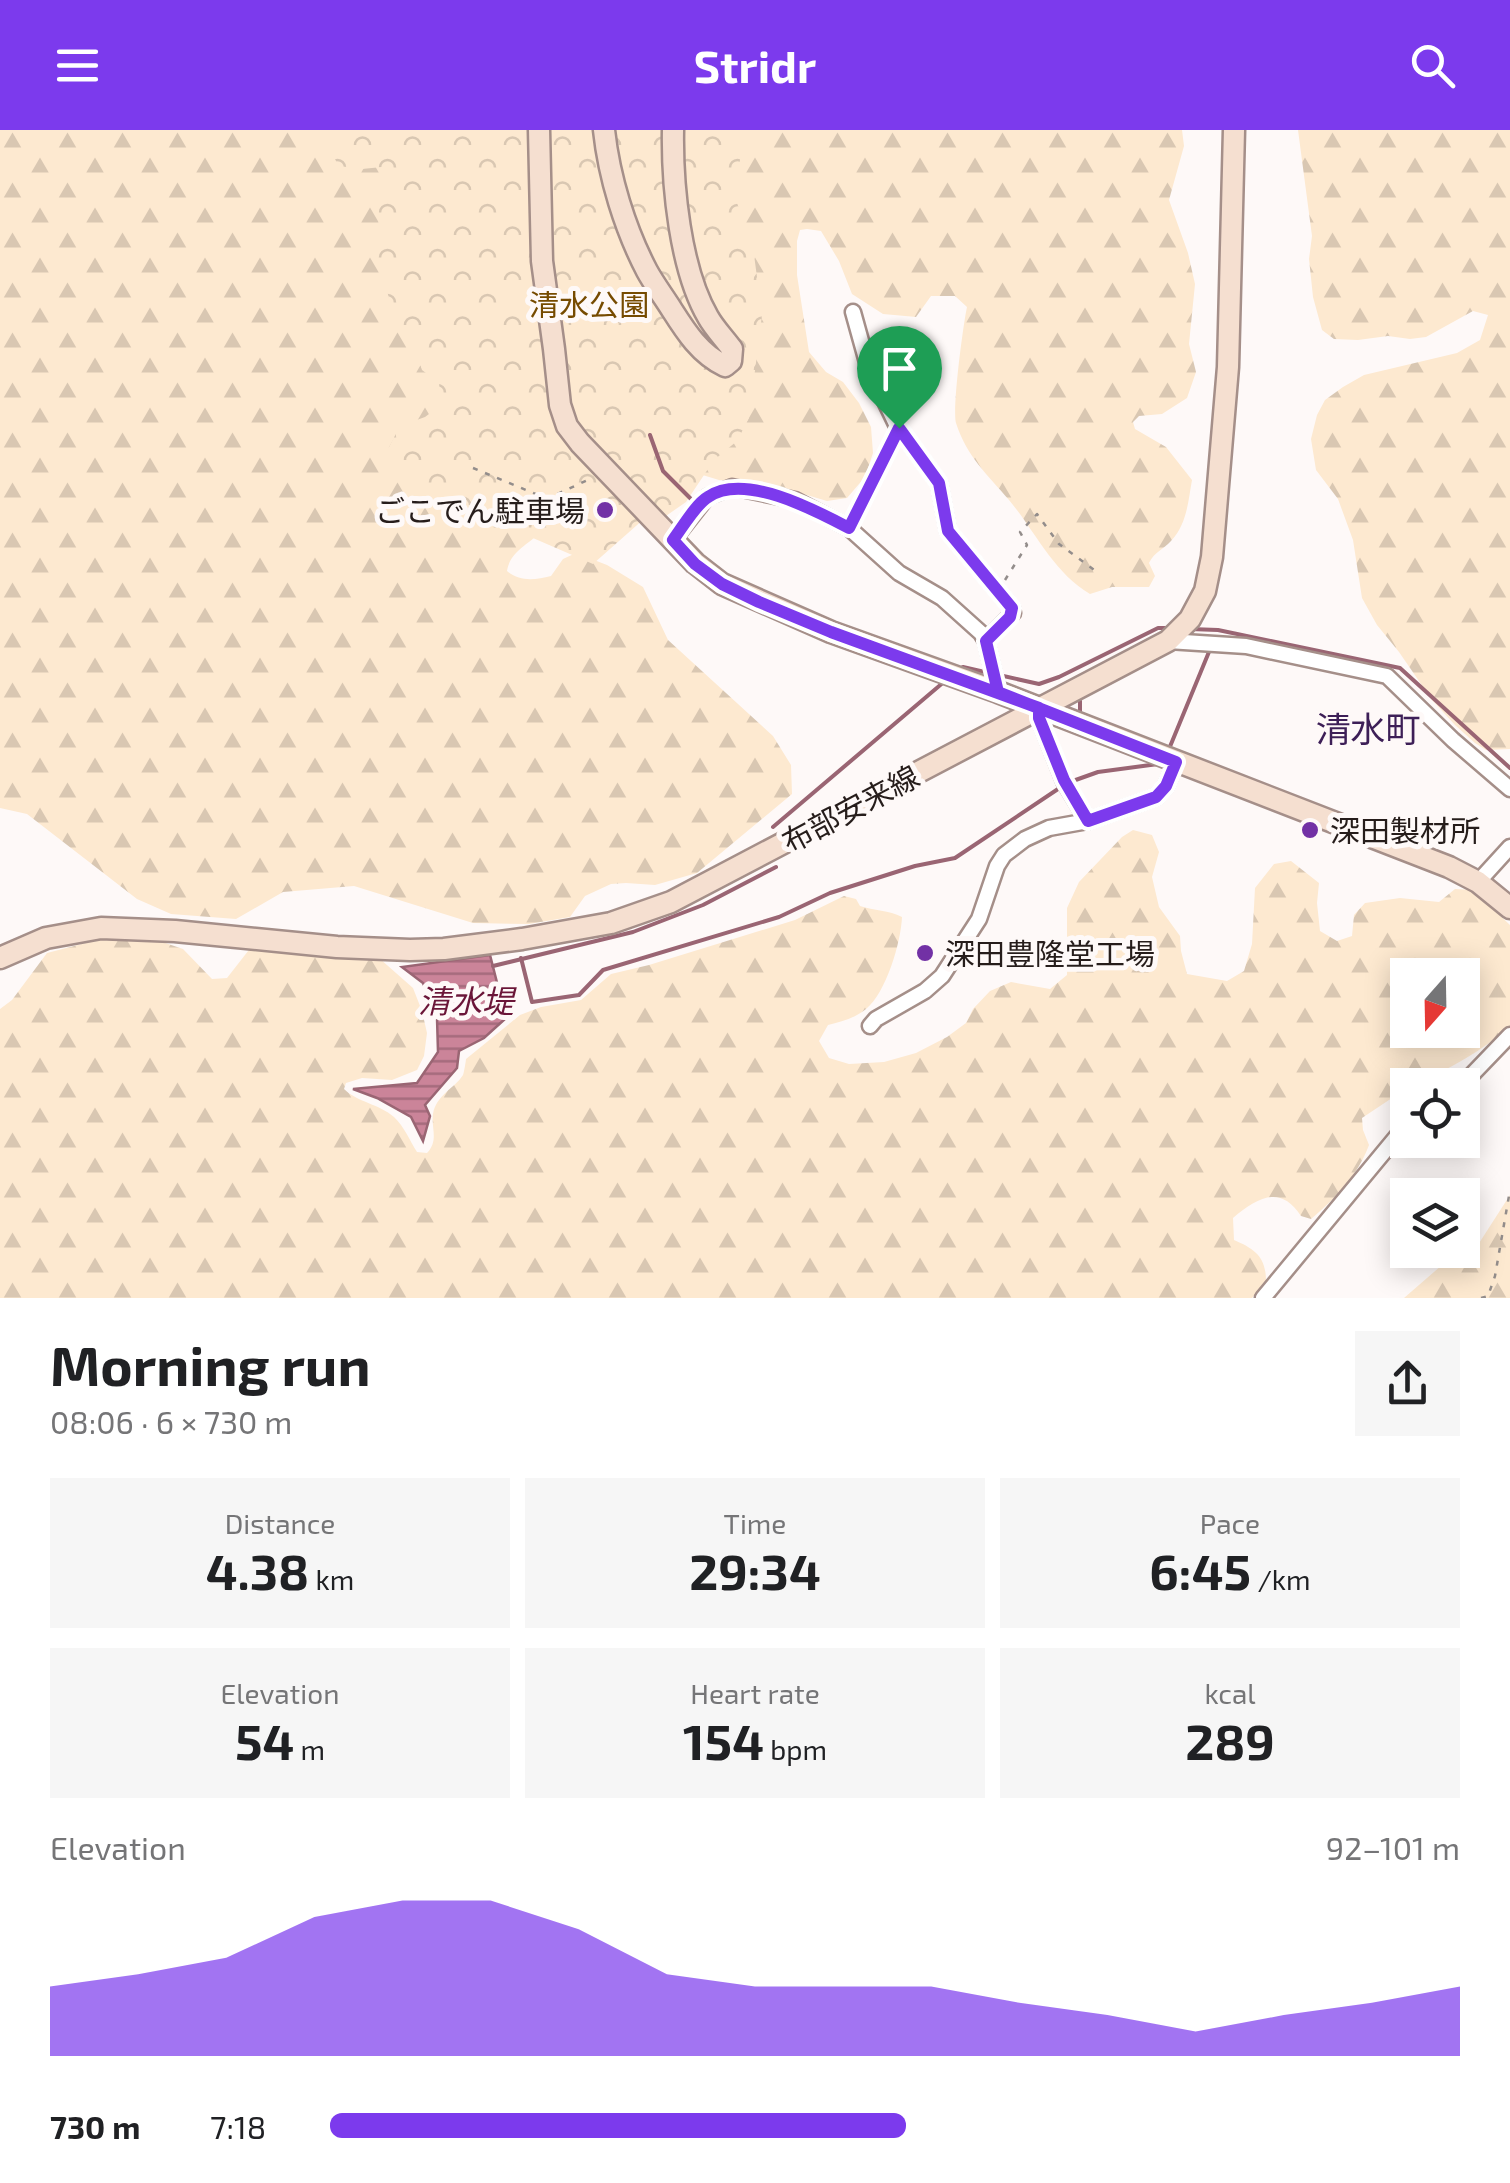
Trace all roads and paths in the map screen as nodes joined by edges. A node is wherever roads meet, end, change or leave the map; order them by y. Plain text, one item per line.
1 (540, 130) edge
2 (604, 130) edge
3 (673, 130) edge
4 (1234, 130) edge
5 (854, 312) dead end
6 (899, 428) junction
7 (473, 468) dead end
8 (607, 472) junction
9 (849, 528) junction
10 (673, 540) junction
11 (1098, 572) dead end
12 (999, 590) junction
13 (986, 641) junction
14 (1168, 641) junction
15 (998, 692) junction
16 (1039, 708) junction
17 (1176, 762) junction
18 (1510, 789) edge
19 (1088, 821) junction
20 (1510, 847) edge
21 (1478, 882) junction
22 (1510, 908) edge
23 (0, 958) edge
24 (870, 1026) dead end
25 (1510, 1035) edge
26 (1478, 1068) edge
27 (1390, 1144) edge
28 (1510, 1190) edge
29 (1263, 1298) edge
30 (1481, 1298) edge

1 - 8 main road
2 - 3 main road
4 - 14 main road, 布部安来線
5 - 6 street
6 - 9 path
6 - 12 street
7 - 8 path
8 - 10 main road
9 - 10 street
9 - 13 street
10 - 15 main road
11 - 12 path
12 - 13 street
13 - 15 street
14 - 16 main road, 布部安来線
14 - 18 street
15 - 16 main road
16 - 17 main road
16 - 19 street
16 - 23 main road, 布部安来線
17 - 19 street
17 - 21 main road
19 - 24 street
20 - 21 street
21 - 22 main road
25 - 26 street
27 - 29 street
28 - 30 path

